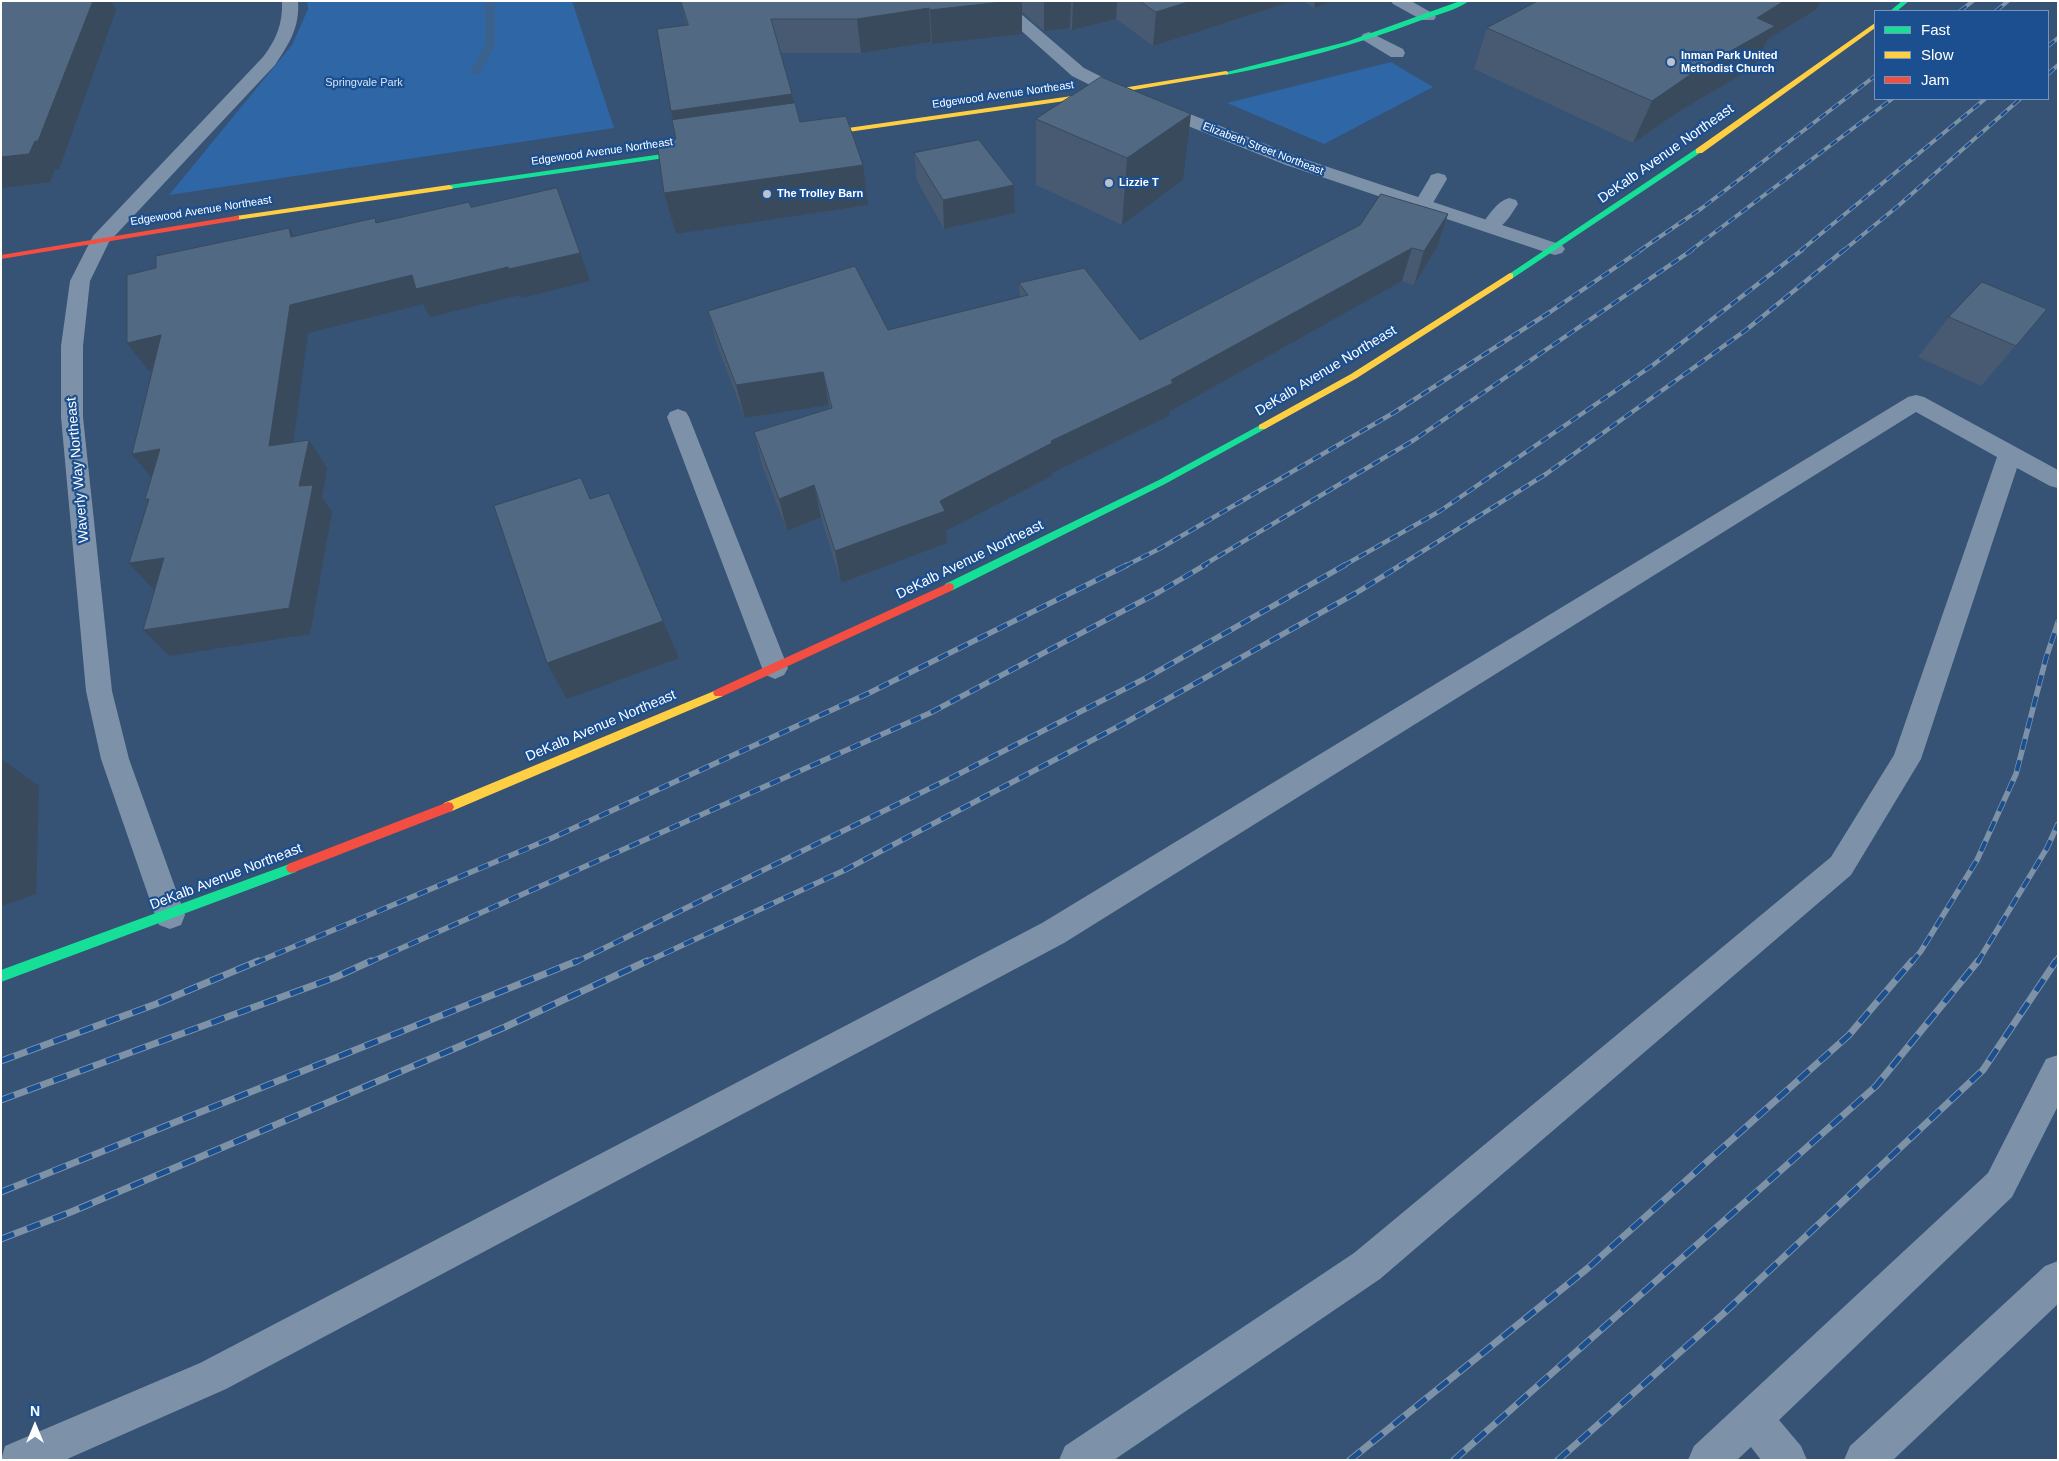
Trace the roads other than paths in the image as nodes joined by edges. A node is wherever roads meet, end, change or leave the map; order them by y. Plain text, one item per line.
1 (290, 1) edge
2 (996, 1) edge
3 (1399, 1) edge
4 (1466, 1) edge
5 (1906, 1) edge
6 (1894, 10) edge
7 (1428, 17) junction
8 (1874, 26) edge
9 (1369, 37) junction
10 (1397, 53) dead end
11 (1116, 91) junction
12 (801, 136) edge
13 (708, 150) edge
14 (1438, 179) dead end
15 (1423, 204) junction
16 (1509, 204) dead end
17 (1491, 226) junction
18 (100, 240) junction
19 (1555, 249) junction
20 (1, 257) edge
21 (678, 417) dead end
22 (2010, 454) junction
23 (2058, 480) edge
24 (775, 668) junction
25 (170, 916) junction
26 (1, 976) edge
27 (2056, 1083) edge
28 (2058, 1279) edge
29 (1752, 1418) junction
30 (19, 1460) edge
31 (1079, 1460) edge
32 (1708, 1460) edge
33 (1787, 1460) edge
34 (1864, 1460) edge

1 - 18 street, Waverly Way Northeast
2 - 11 street, Elizabeth Street Northeast
3 - 7 street
4 - 7 main road, Edgewood Avenue Northeast
5 - 6 main road
7 - 9 main road, Edgewood Avenue Northeast
8 - 19 main road, DeKalb Avenue Northeast
9 - 10 street
9 - 11 main road, Edgewood Avenue Northeast
11 - 12 main road, Edgewood Avenue Northeast
11 - 15 street, Elizabeth Street Northeast
13 - 18 main road, Edgewood Avenue Northeast
14 - 15 street
15 - 17 street, Elizabeth Street Northeast
16 - 17 street
17 - 19 street, Elizabeth Street Northeast
18 - 20 main road, Edgewood Avenue Northeast
18 - 25 street, Waverly Way Northeast
19 - 24 main road, DeKalb Avenue Northeast
21 - 24 street
22 - 23 street
22 - 30 street
22 - 31 street
24 - 25 main road, DeKalb Avenue Northeast
25 - 26 main road, DeKalb Avenue Northeast
27 - 29 street
28 - 34 street
29 - 32 street
29 - 33 street

